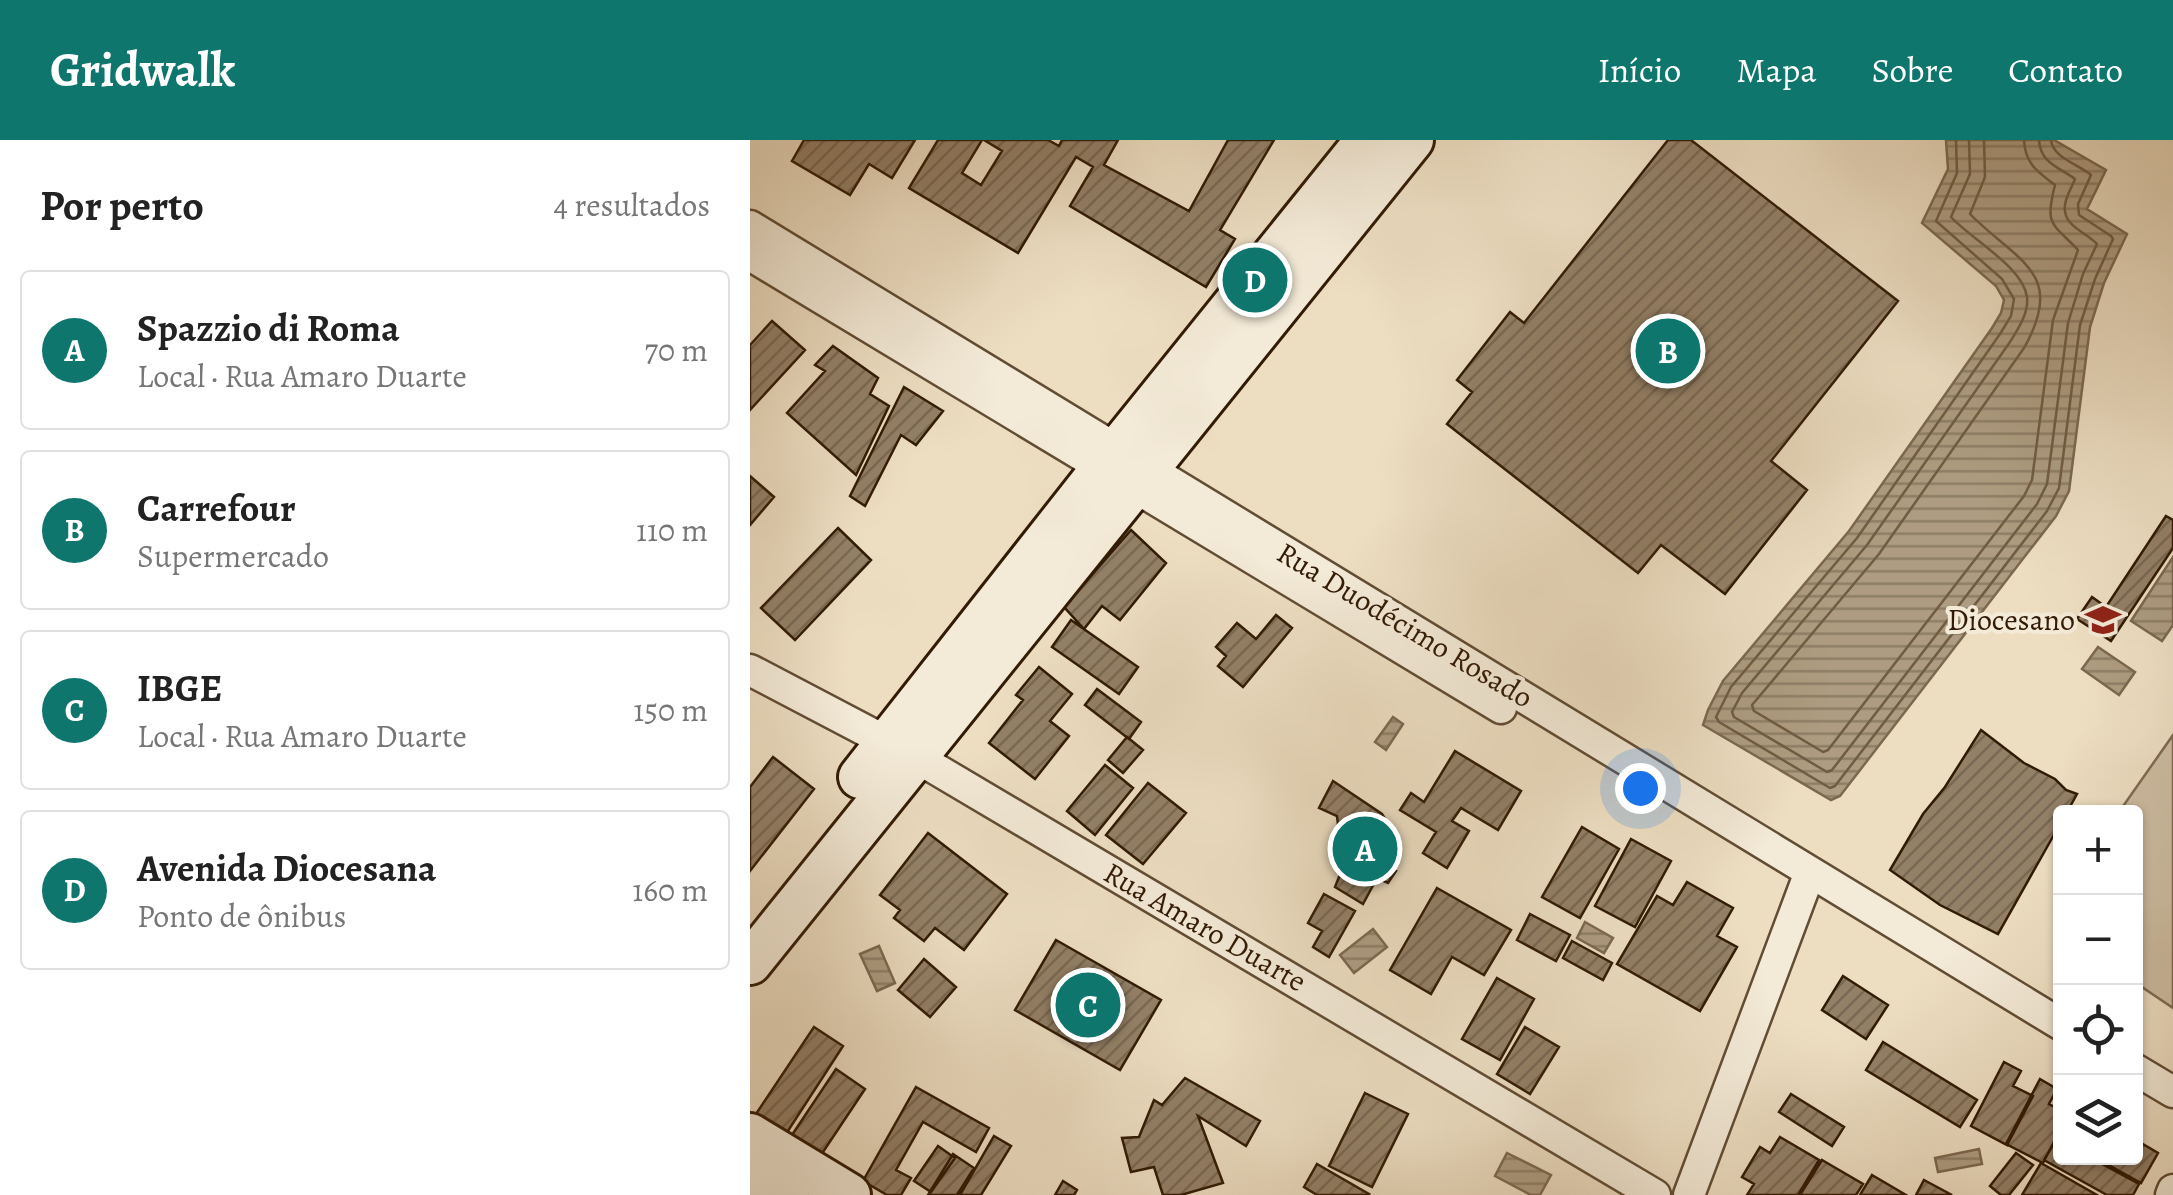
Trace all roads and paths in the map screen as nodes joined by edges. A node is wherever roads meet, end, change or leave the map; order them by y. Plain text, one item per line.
1 (1367, 140) edge
2 (1412, 140) edge
3 (750, 226) edge
4 (750, 255) edge
5 (1126, 468) junction
6 (750, 670) edge
7 (901, 750) junction
8 (1807, 881) junction
9 (750, 916) edge
10 (750, 963) edge
11 (2053, 1020) edge
12 (2053, 1040) edge
13 (2143, 1074) edge
14 (2143, 1092) edge
15 (2173, 1092) edge
16 (2173, 1110) edge
17 (750, 1135) edge
18 (750, 1173) edge
19 (787, 1195) edge
20 (849, 1195) edge
21 (1655, 1195) edge
22 (1690, 1195) edge

1 - 5 street
2 - 5 street
3 - 5 street, Rua Duodécimo Rosado
4 - 5 street, Rua Duodécimo Rosado
5 - 7 street
5 - 8 street, Rua Duodécimo Rosado
6 - 7 street, Rua Amaro Duarte
7 - 9 street
7 - 10 street
7 - 21 street, Rua Amaro Duarte
8 - 11 street, Rua Duodécimo Rosado
8 - 12 street, Rua Duodécimo Rosado
8 - 22 street
13 - 15 street
14 - 16 street
17 - 20 street
18 - 19 street

